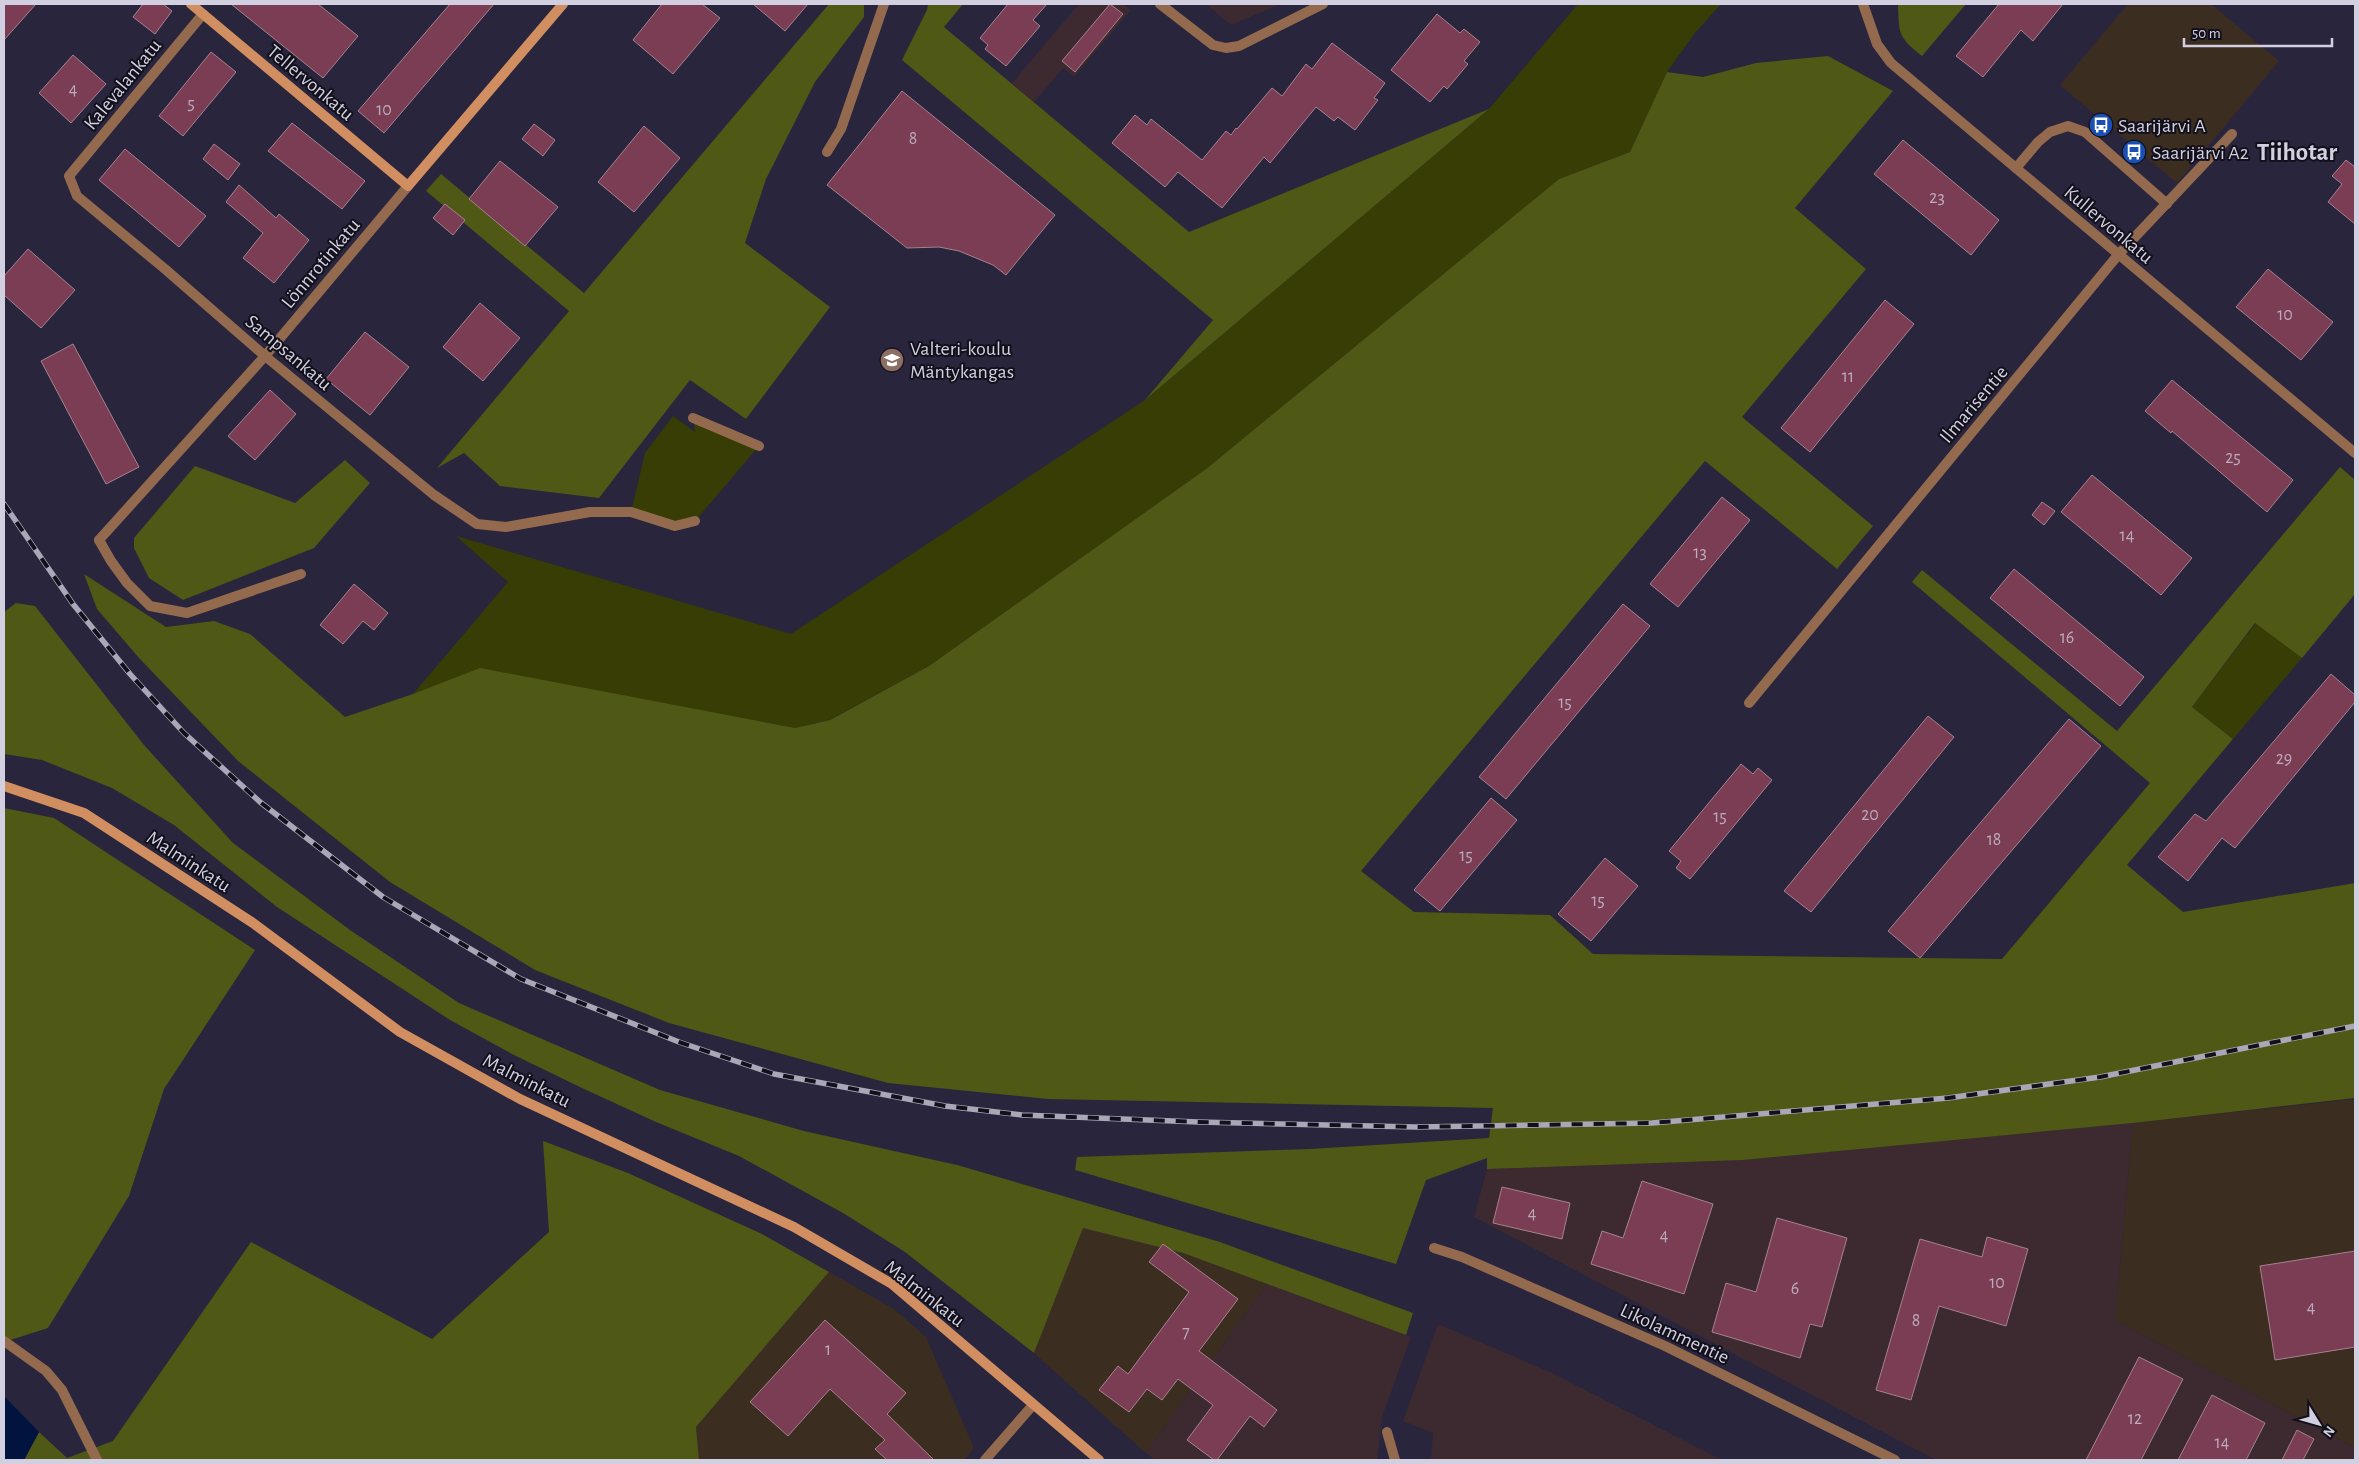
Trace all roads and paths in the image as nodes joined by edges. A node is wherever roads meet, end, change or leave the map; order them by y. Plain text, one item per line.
1 (191, 4) edge
2 (563, 4) edge
3 (884, 4) edge
4 (1160, 4) edge
5 (1323, 4) edge
6 (1862, 4) edge
7 (203, 14) junction
8 (2232, 134) dead end
9 (827, 152) dead end
10 (2016, 168) junction
11 (69, 176) joint
12 (408, 186) junction
13 (2167, 204) junction
14 (2118, 256) junction
15 (265, 356) junction
16 (693, 418) dead end
17 (759, 446) dead end
18 (2355, 453) edge
19 (695, 521) dead end
20 (301, 574) dead end
21 (1749, 703) dead end
22 (4, 786) edge
23 (1434, 1248) dead end
24 (4, 1341) edge
25 (1033, 1405) junction
26 (1387, 1432) dead end
27 (98, 1460) edge
28 (985, 1460) edge
29 (1099, 1460) edge
30 (1395, 1460) edge
31 (1895, 1460) edge

1 - 7 street, Tellervonkatu
2 - 12 street, Lönnrotinkatu
3 - 9 street
4 - 5 street
6 - 10 street, Kullervonkatu
7 - 11 street, Kalevalankatu
7 - 12 street, Tellervonkatu
8 - 13 street, Ilmarisentie
10 - 13 street
10 - 14 street, Kullervonkatu
11 - 15 street, Sampsankatu
12 - 15 street, Lönnrotinkatu
13 - 14 street, Ilmarisentie
14 - 18 street, Kullervonkatu
14 - 21 street, Ilmarisentie
15 - 19 street, Sampsankatu
15 - 20 street, Lönnrotinkatu
16 - 17 street
22 - 25 street, Malminkatu
23 - 31 street, Likolammentie
24 - 27 street
25 - 28 street
25 - 29 street, Malminkatu
26 - 30 street

